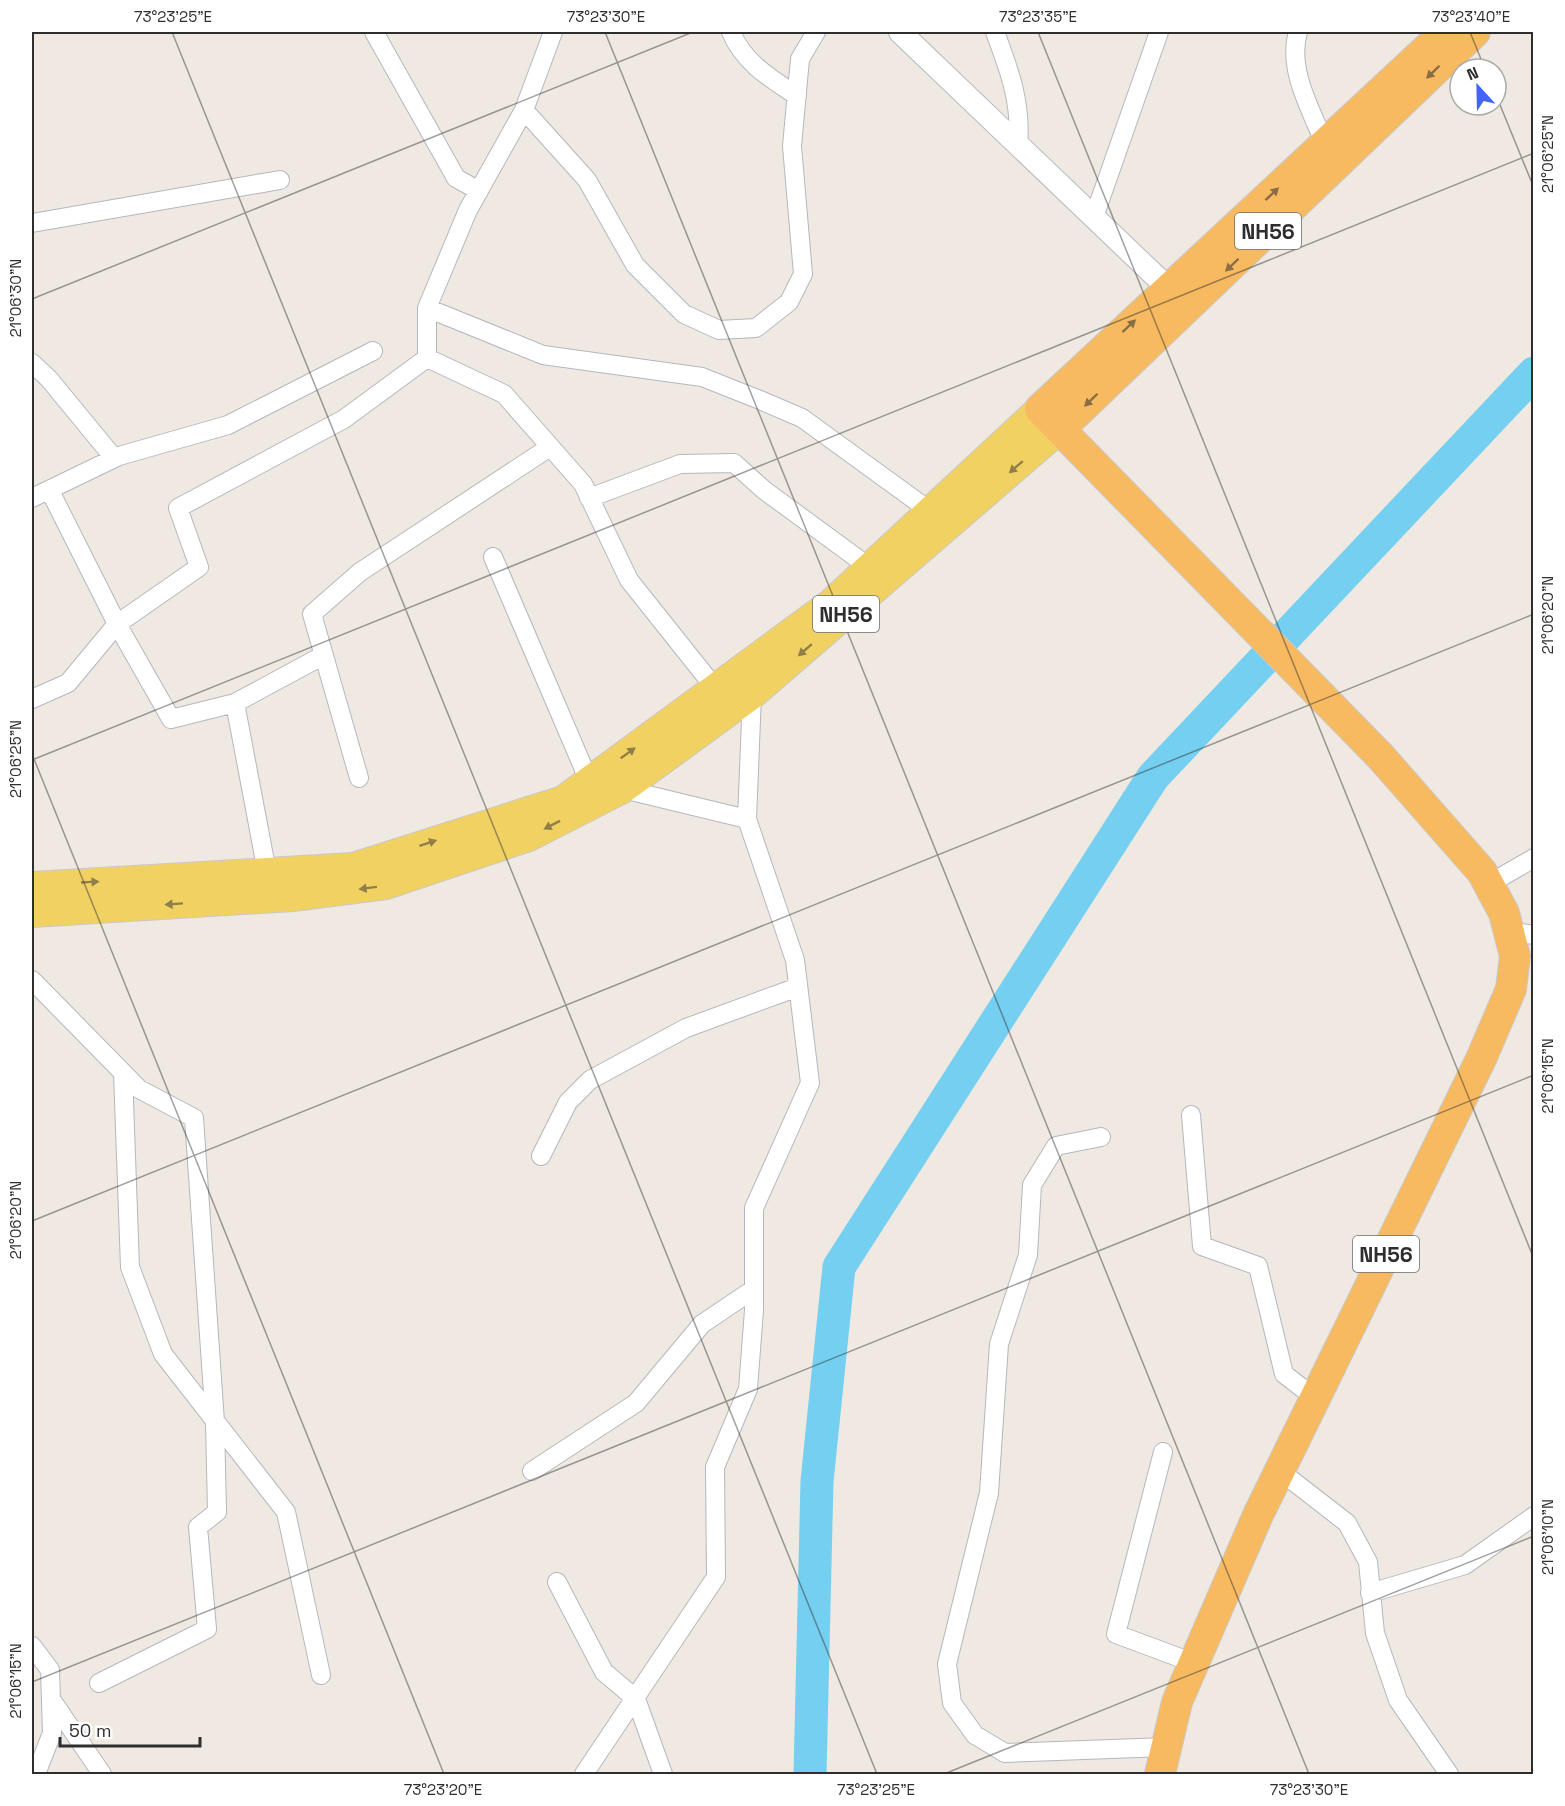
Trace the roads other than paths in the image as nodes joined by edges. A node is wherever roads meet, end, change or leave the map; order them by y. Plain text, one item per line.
1 (374, 32) edge
2 (553, 32) edge
3 (731, 32) edge
4 (816, 32) edge
5 (900, 32) edge
6 (995, 32) edge
7 (1159, 32) edge
8 (1298, 32) edge
9 (1445, 32) edge
10 (1475, 32) edge
11 (797, 96) junction
12 (524, 110) junction
13 (1325, 144) junction
14 (1018, 145) junction
15 (280, 180) dead end
16 (479, 191) junction
17 (1094, 218) junction
18 (32, 223) edge
19 (1169, 289) junction
20 (427, 308) junction
21 (373, 351) dead end
22 (428, 358) junction
23 (32, 363) edge
24 (1050, 419) junction
25 (550, 447) junction
26 (114, 458) junction
27 (50, 491) junction
28 (32, 498) edge
29 (589, 498) junction
30 (930, 511) junction
31 (493, 557) dead end
32 (869, 567) junction
33 (117, 624) junction
34 (324, 655) junction
35 (715, 688) junction
36 (752, 695) junction
37 (32, 699) edge
38 (235, 704) junction
39 (359, 778) dead end
40 (589, 781) junction
41 (623, 789) junction
42 (747, 819) junction
43 (1529, 867) edge
44 (267, 872) junction
45 (1489, 885) junction
46 (32, 886) edge
47 (32, 913) edge
48 (1521, 933) edge
49 (32, 980) edge
50 (798, 987) junction
51 (123, 1073) junction
52 (1191, 1115) dead end
53 (1101, 1137) dead end
54 (541, 1156) dead end
55 (754, 1289) junction
56 (1315, 1398) junction
57 (215, 1422) junction
58 (1163, 1452) dead end
59 (532, 1471) dead end
60 (1280, 1471) junction
61 (1533, 1516) edge
62 (557, 1582) dead end
63 (1370, 1593) junction
64 (32, 1646) edge
65 (1194, 1663) junction
66 (321, 1675) dead end
67 (99, 1683) dead end
68 (51, 1699) junction
69 (636, 1699) junction
70 (1163, 1761) edge
71 (36, 1774) edge
72 (102, 1774) edge
73 (584, 1774) edge
74 (663, 1774) edge
75 (1449, 1774) edge

1 - 16 street
2 - 12 street
3 - 11 street
4 - 11 street
5 - 14 street
6 - 14 street
7 - 17 street
8 - 13 street
9 - 13 highway, NH56
10 -> 24 highway, NH56
11 - 12 street
12 - 16 street
19 -> 13 highway, NH56
14 - 17 street
15 - 18 street
16 - 20 street
17 - 19 street
24 -> 19 highway, NH56
20 - 22 street
20 - 30 street
21 - 26 street
22 - 25 street
22 - 33 street
23 - 26 street
24 - 30 main road
24 -> 36 main road, NH56
24 - 45 highway, NH56
25 - 29 street
25 - 34 street
26 - 27 street
27 - 28 street
27 - 33 street
29 - 32 street
29 - 35 street
30 - 32 main road
31 - 40 street
32 - 35 main road
33 - 37 street
33 - 38 street
34 - 38 street
34 - 39 street
40 -> 35 main road
36 - 41 main road, NH56
36 - 42 street
38 - 44 street
44 -> 40 main road
41 - 42 street
41 -> 47 main road
42 - 50 street
43 - 45 street
46 -> 44 main road
45 - 48 highway, NH56
48 - 56 highway, NH56
49 - 51 street
50 - 54 street
50 - 55 street
51 - 57 street
51 - 57 street
52 - 56 street
53 - 70 street
55 - 59 street
55 - 69 street
56 - 60 highway, NH56
57 - 66 street
57 - 67 street
58 - 65 street
60 - 63 street
60 - 65 highway, NH56
61 - 63 street
62 - 69 street
63 - 75 street
64 - 68 street
65 - 70 highway, NH56
68 - 71 street
68 - 72 street
69 - 73 street
69 - 74 street

